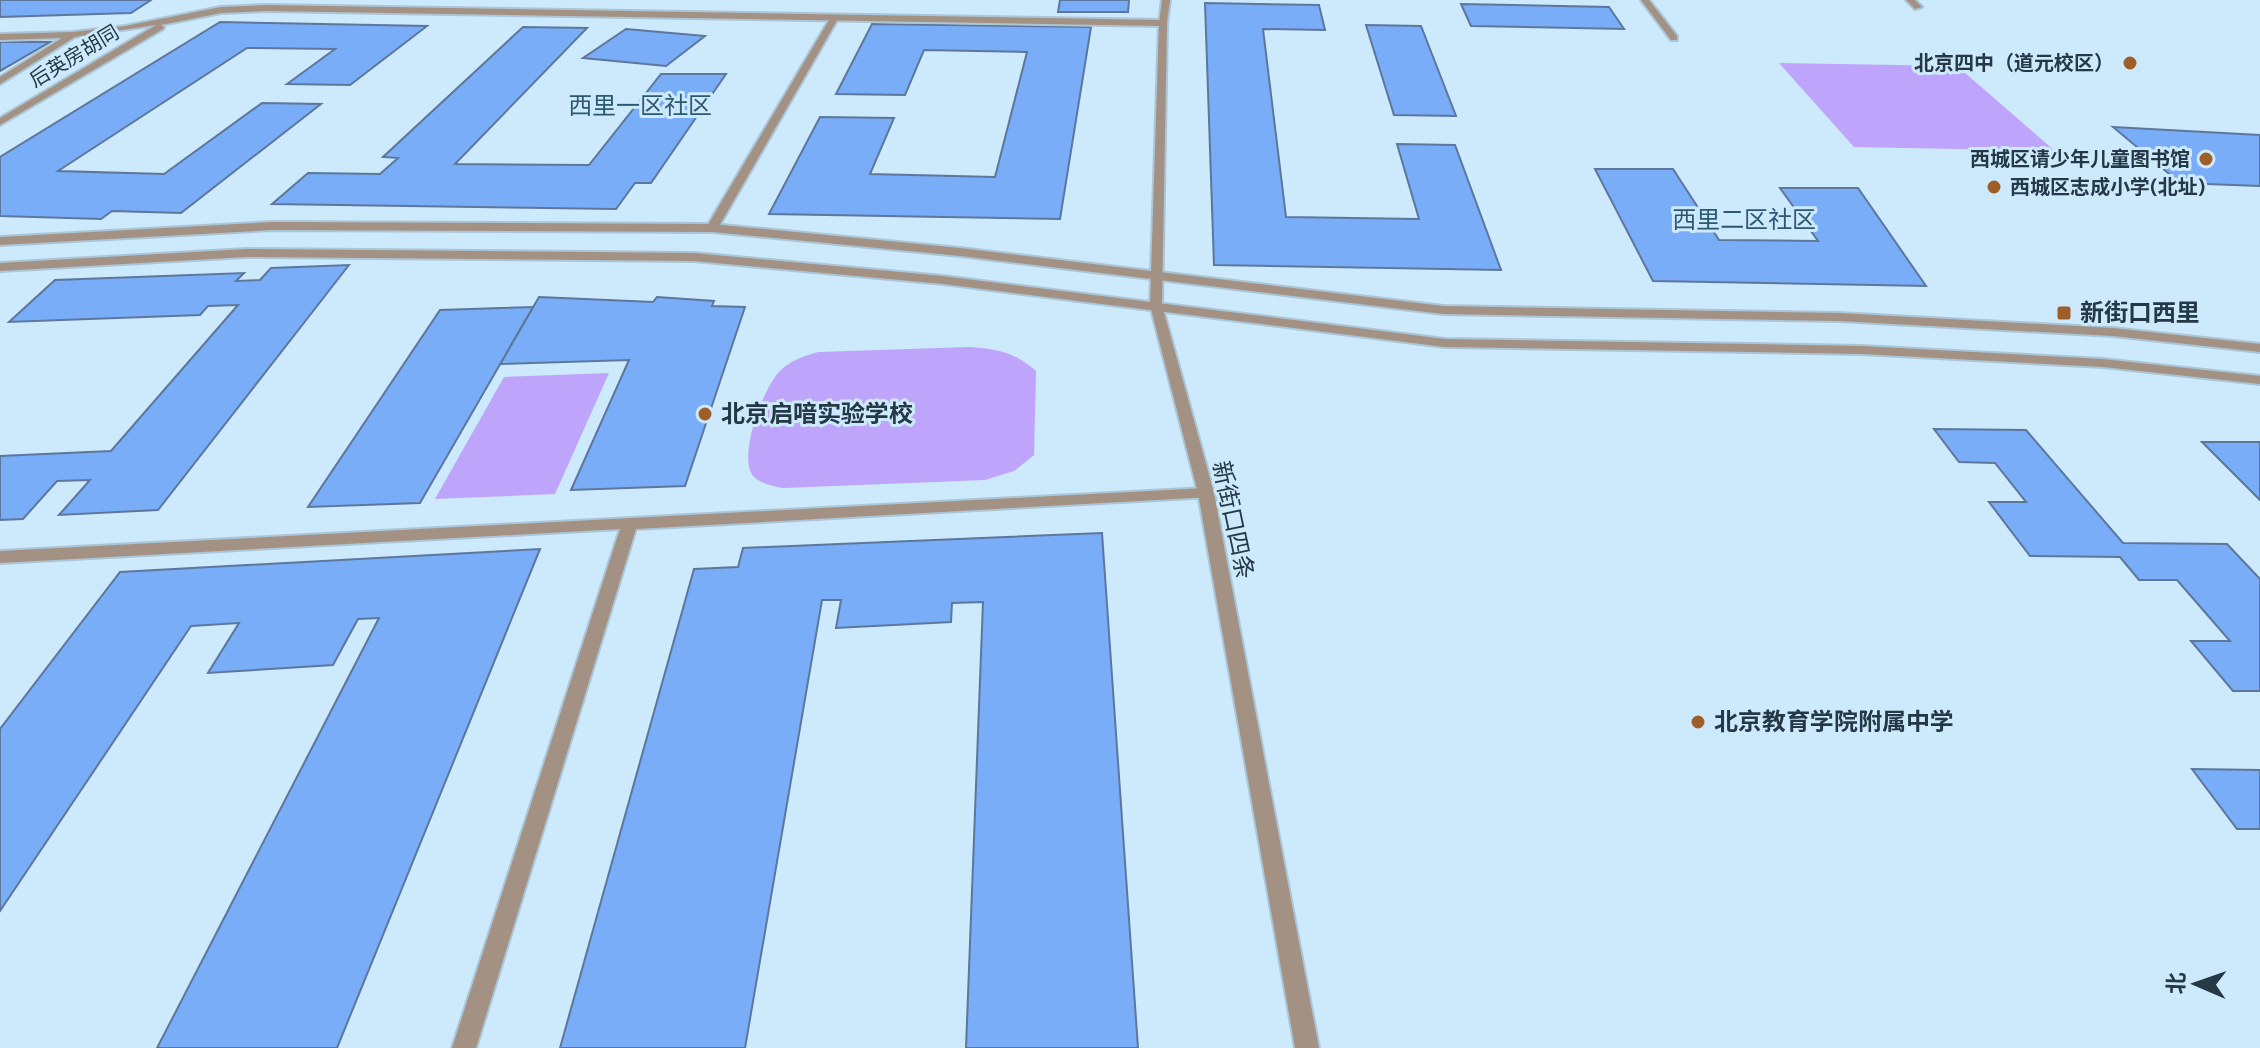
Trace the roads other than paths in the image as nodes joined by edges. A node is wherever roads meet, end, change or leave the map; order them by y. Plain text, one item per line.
1 (209, 0) edge
2 (676, 0) edge
3 (1166, 0) edge
4 (1645, 0) edge
5 (1910, 0) edge
6 (1918, 7) dead end
7 (663, 15) junction
8 (180, 16) junction
9 (835, 17) junction
10 (1163, 23) junction
11 (73, 35) junction
12 (0, 37) edge
13 (1674, 38) dead end
14 (0, 81) edge
15 (0, 122) edge
16 (712, 228) junction
17 (0, 241) edge
18 (0, 267) edge
19 (1159, 275) junction
20 (1156, 305) junction
21 (2260, 348) edge
22 (2260, 380) edge
23 (1206, 493) junction
24 (630, 523) junction
25 (0, 557) edge
26 (464, 1048) edge
27 (1307, 1048) edge

1 - 8 street, 后英房胡同
2 - 7 street
3 - 10 street, 新街口四条
4 - 13 street
5 - 6 street
7 - 8 street
7 - 9 street
8 - 11 street
8 - 15 street, 后英房胡同
9 - 10 street
9 - 16 street
10 - 19 street, 新街口四条
11 - 12 street
11 - 14 street
16 - 17 street
16 - 19 street
18 - 20 street
19 - 20 street, 新街口四条
19 - 21 street
20 - 22 street
20 - 23 street, 新街口四条
23 - 24 street
23 - 27 street, 新街口四条
24 - 25 street
24 - 26 street

